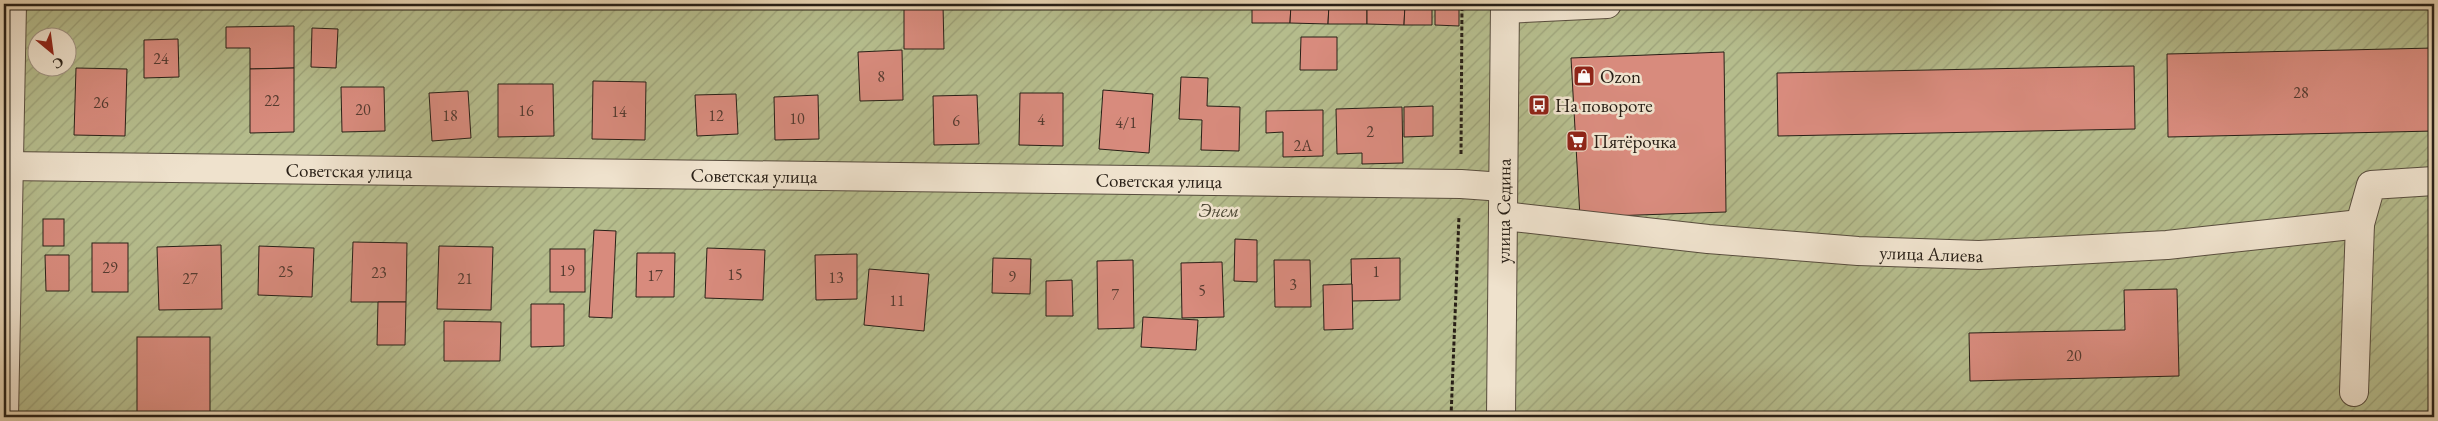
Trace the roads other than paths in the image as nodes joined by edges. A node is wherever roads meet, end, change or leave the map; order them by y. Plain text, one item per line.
1 (12, 4) edge
2 (1607, 4) edge
3 (1505, 6) edge
4 (7, 166) edge
5 (2434, 181) edge
6 (1503, 187) junction
7 (1504, 216) junction
8 (2360, 224) junction
9 (2354, 392) dead end
10 (4, 417) edge
11 (1501, 417) edge

1 - 4 street
2 - 3 street
3 - 6 street, улица Седина
4 - 6 street, Советская улица
4 - 10 street
5 - 8 street
6 - 7 street, улица Седина
7 - 8 street, улица Алиева
7 - 11 street, улица Седина
8 - 9 street

